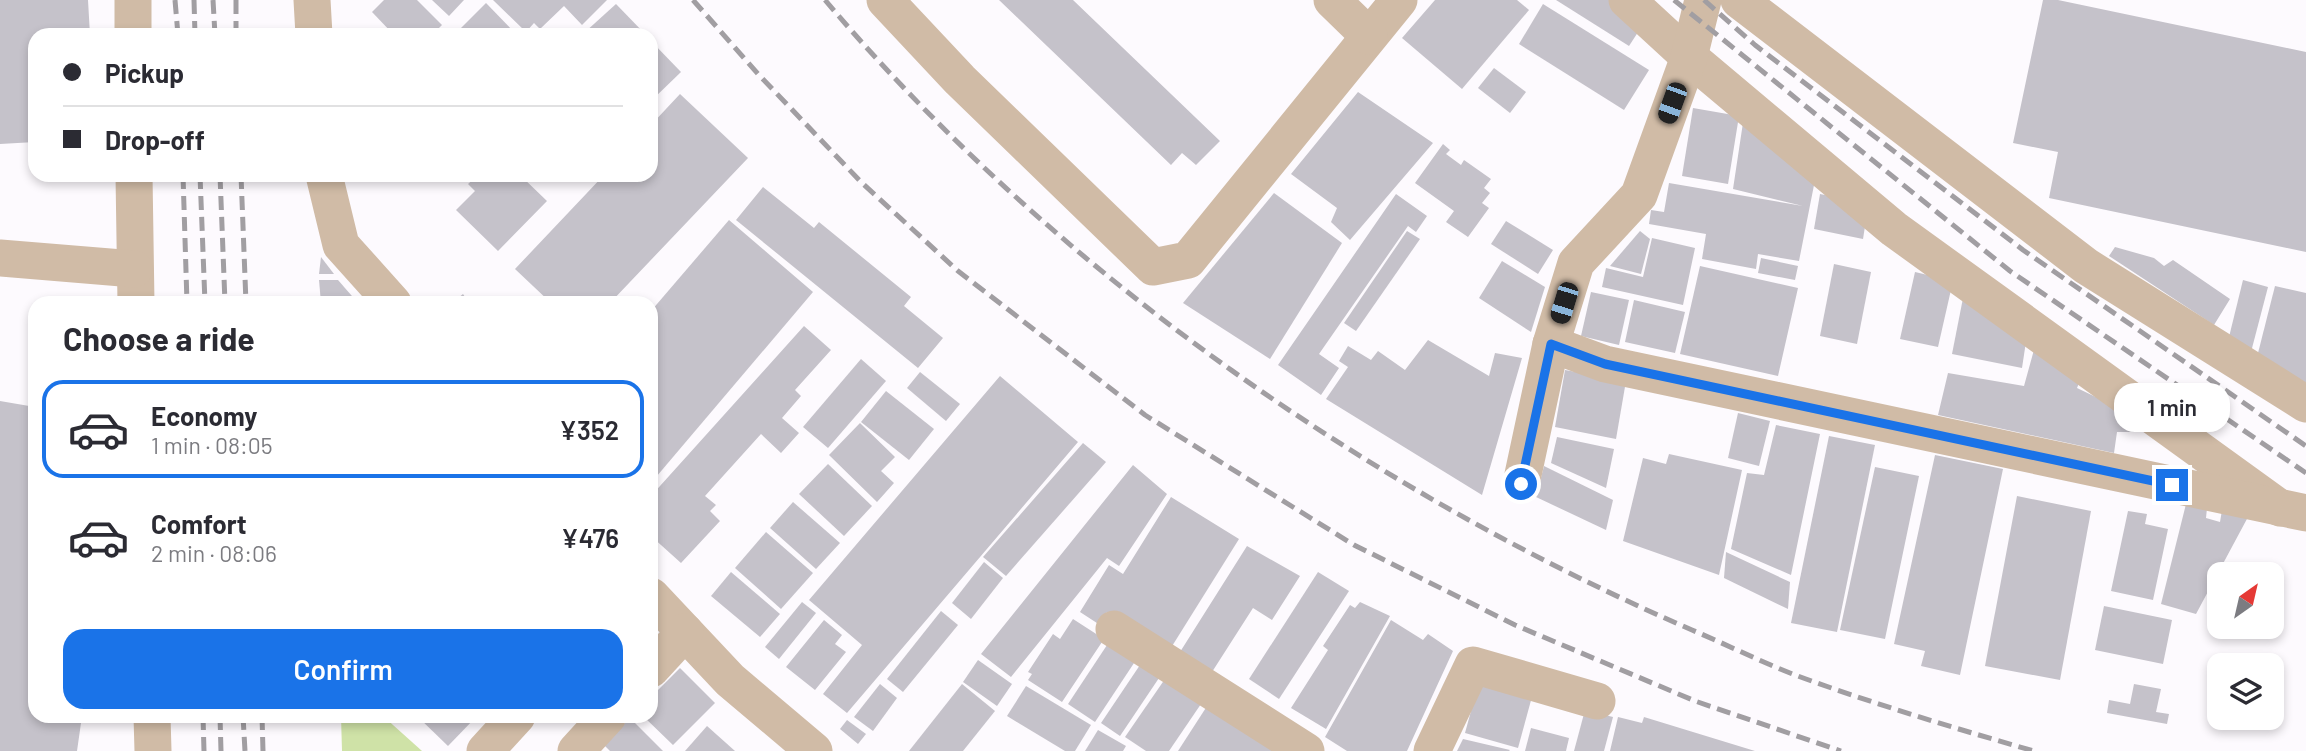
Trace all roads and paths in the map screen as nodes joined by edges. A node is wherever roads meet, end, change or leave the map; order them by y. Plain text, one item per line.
1 (133, 0) edge
2 (312, 0) edge
3 (885, 0) edge
4 (1332, 0) edge
5 (1399, 0) edge
6 (1627, 0) edge
7 (1703, 0) edge
8 (1739, 0) edge
9 (133, 28) edge
10 (314, 28) edge
11 (1369, 36) junction
12 (1689, 57) junction
13 (134, 182) edge
14 (326, 182) edge
15 (0, 258) edge
16 (135, 286) edge
17 (387, 296) edge
18 (1551, 344) junction
19 (2306, 404) edge
20 (1521, 484) dead end
21 (2293, 511) edge
22 (658, 603) edge
23 (1114, 629) dead end
24 (685, 632) junction
25 (658, 661) edge
26 (1597, 701) dead end
27 (152, 723) edge
28 (511, 723) edge
29 (602, 723) edge
30 (153, 751) edge
31 (485, 751) edge
32 (576, 751) edge
33 (814, 751) edge
34 (1306, 751) edge
35 (1432, 751) edge

1 - 9 street
2 - 10 street
3 - 11 street
4 - 11 street
5 - 11 street
6 - 12 street
7 - 12 street
8 - 19 street
12 - 18 street
12 - 21 street
13 - 16 street
14 - 17 street
15 - 16 street
18 - 20 street
18 - 21 street
22 - 24 street
23 - 34 street
24 - 25 street
24 - 33 street
26 - 35 street
27 - 30 street
28 - 31 street
29 - 32 street

